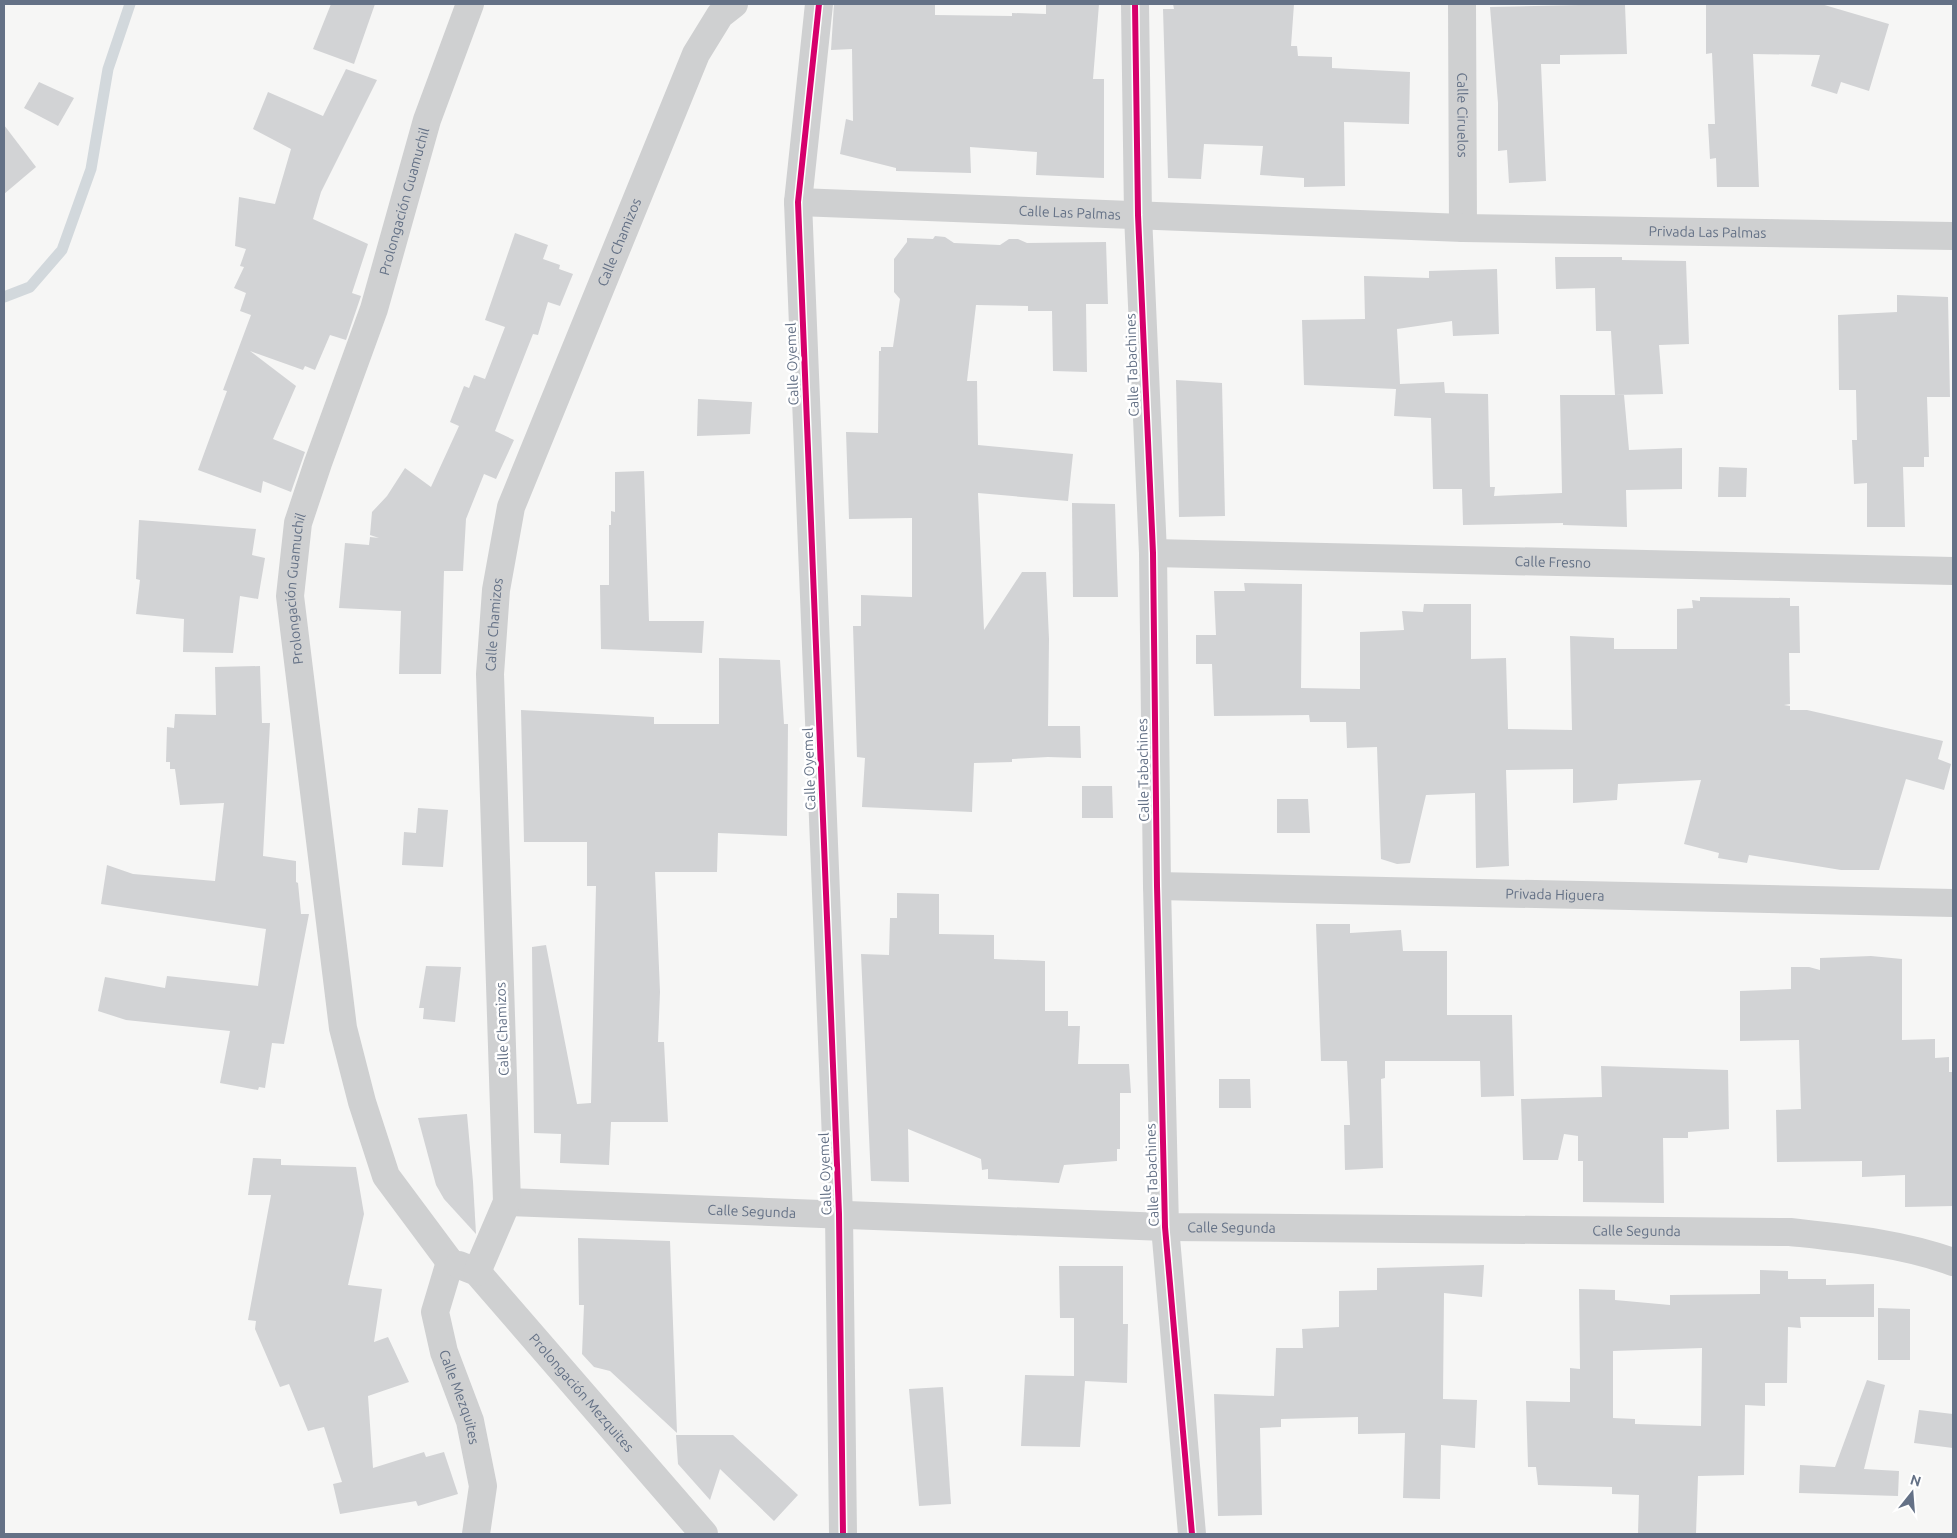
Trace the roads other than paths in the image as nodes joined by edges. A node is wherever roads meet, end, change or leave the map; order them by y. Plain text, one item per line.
1 (470, 4) edge
2 (819, 4) edge
3 (1135, 4) edge
4 (1462, 4) edge
5 (727, 10) edge
6 (798, 202) junction
7 (1138, 215) junction
8 (1463, 228) junction
9 (1953, 236) edge
10 (1153, 553) junction
11 (1953, 571) edge
12 (1157, 886) junction
13 (1953, 903) edge
14 (507, 1202) junction
15 (839, 1214) junction
16 (1165, 1227) junction
17 (450, 1262) junction
18 (1953, 1262) edge
19 (477, 1272) junction
20 (476, 1534) edge
21 (704, 1534) edge
22 (844, 1534) edge
23 (1192, 1534) edge

1 - 17 street, Prolongación Guamuchil
2 - 6 street, Calle Oyemel
3 - 7 street, Calle Tabachines
4 - 8 street, Calle Ciruelos
5 - 14 street, Calle Chamizos
6 - 7 street, Calle Las Palmas
6 - 15 street, Calle Oyemel
7 - 8 street, Calle Las Palmas
7 - 10 street, Calle Tabachines
8 - 9 street, Privada Las Palmas
10 - 11 street, Calle Fresno
10 - 12 street, Calle Tabachines
12 - 13 street, Privada Higuera
12 - 16 street, Calle Tabachines
14 - 15 street, Calle Segunda
14 - 19 street, Calle Chamizos
15 - 16 street, Calle Segunda
15 - 22 street, Calle Oyemel
16 - 18 street, Calle Segunda
16 - 23 street, Calle Tabachines
17 - 19 street, Prolongación Mezquites
17 - 20 street, Calle Mezquites
19 - 21 street, Prolongación Mezquites

